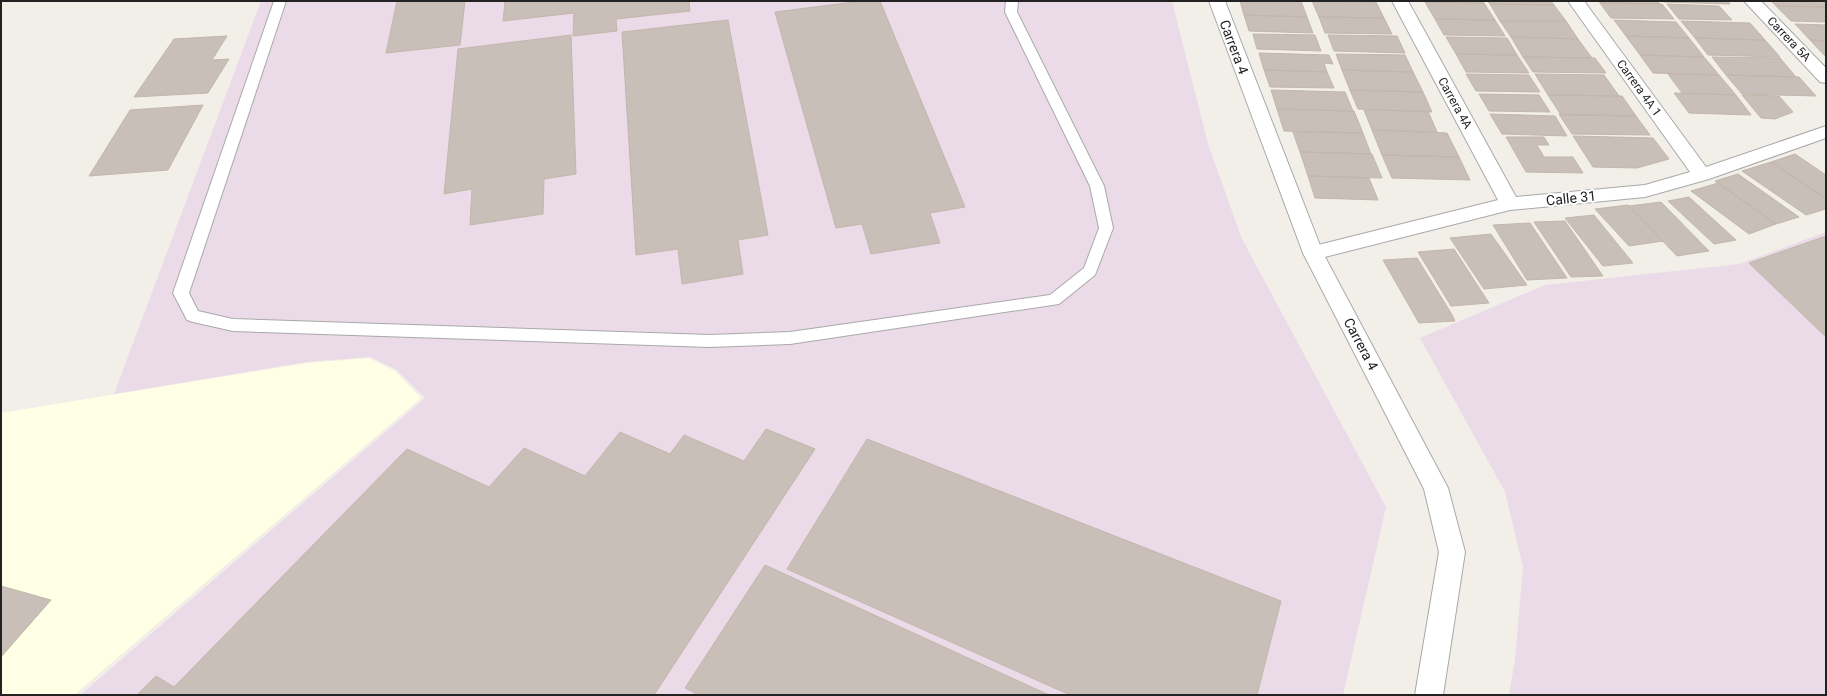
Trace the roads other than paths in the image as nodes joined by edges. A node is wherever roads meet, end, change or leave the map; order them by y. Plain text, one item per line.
1 (280, 1) edge
2 (1012, 1) edge
3 (1217, 1) edge
4 (1400, 1) edge
5 (1576, 1) edge
6 (1752, 1) edge
7 (1826, 78) edge
8 (1826, 132) edge
9 (1702, 175) junction
10 (1510, 204) junction
11 (1313, 253) junction
12 (1429, 695) edge

1 - 2 lane
3 - 11 street, Carrera 4
4 - 10 street, Carrera 4A
5 - 9 street, Carrera 4A 1
6 - 7 street, Carrera 5A
8 - 9 street, Calle 31
9 - 10 street, Calle 31
10 - 11 street, Calle 31
11 - 12 street, Carrera 4

